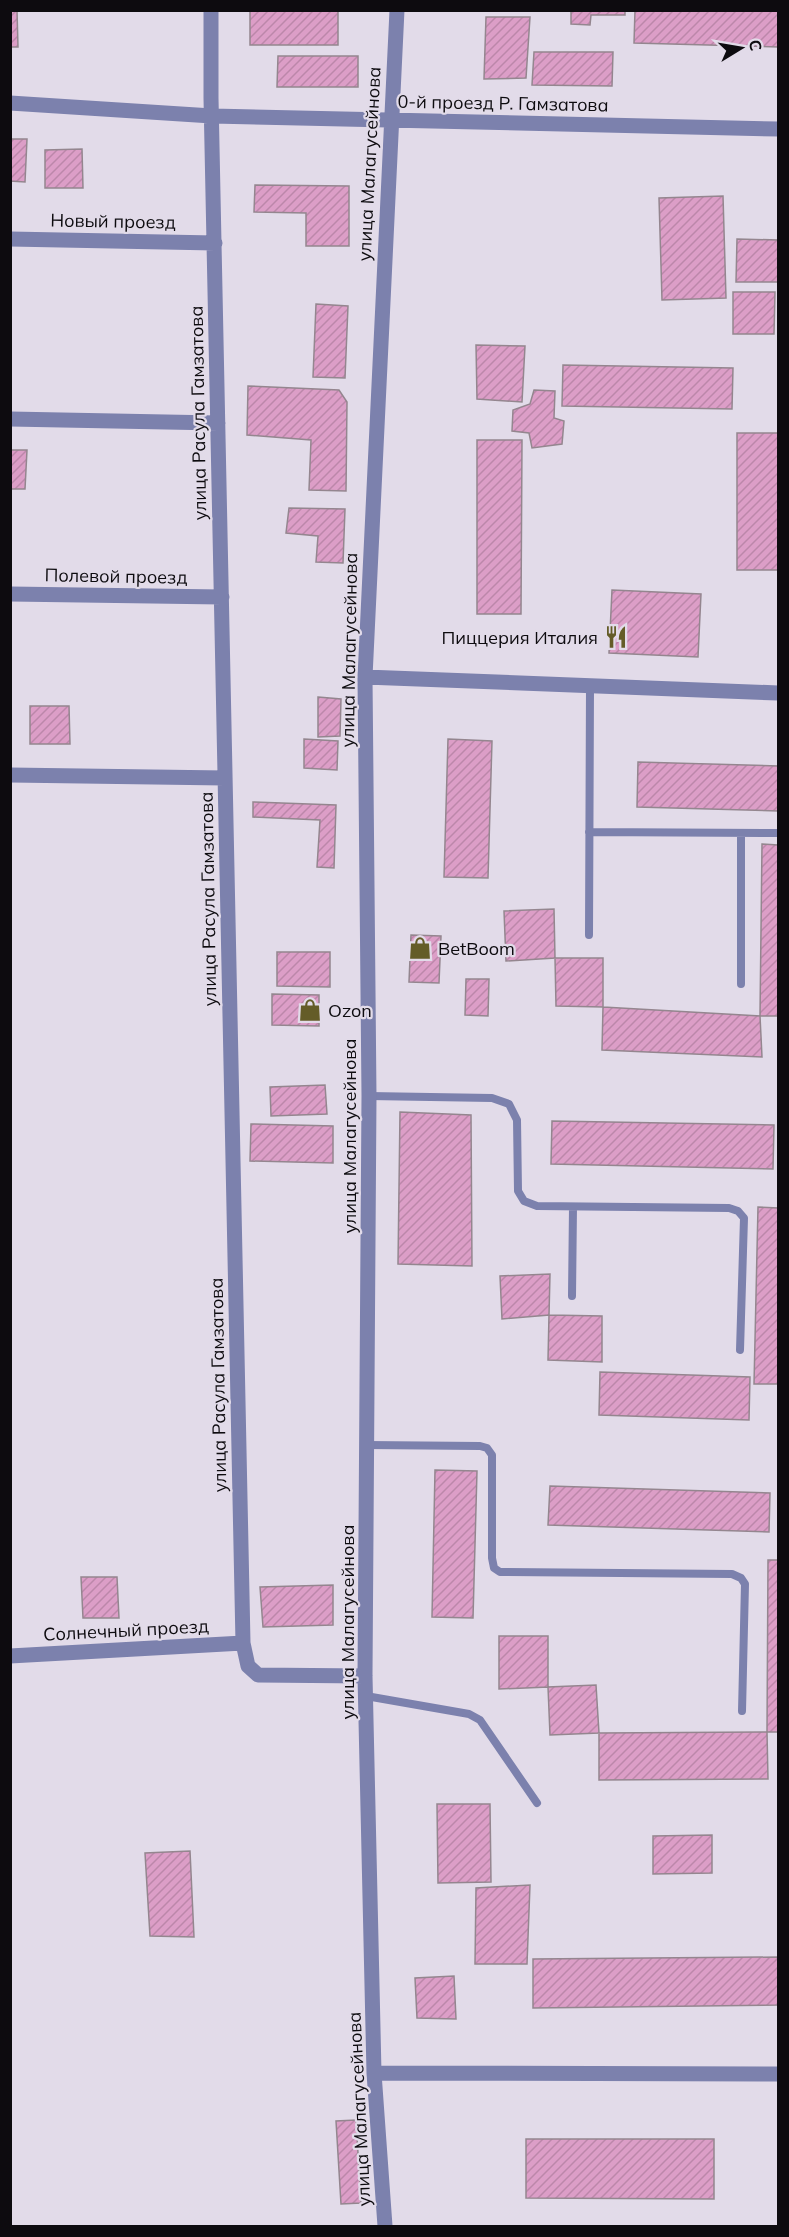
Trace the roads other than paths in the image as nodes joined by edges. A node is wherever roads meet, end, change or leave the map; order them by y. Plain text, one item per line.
1 (211, 10) edge
2 (398, 10) edge
3 (10, 103) edge
4 (212, 116) junction
5 (391, 119) junction
6 (778, 129) edge
7 (10, 238) edge
8 (214, 243) junction
9 (10, 419) edge
10 (218, 423) junction
11 (10, 594) edge
12 (222, 597) junction
13 (365, 677) junction
14 (590, 687) junction
15 (778, 693) edge
16 (10, 775) edge
17 (225, 778) junction
18 (589, 832) junction
19 (741, 833) junction
20 (778, 833) edge
21 (589, 935) dead end
22 (741, 984) dead end
23 (369, 1096) junction
24 (573, 1207) junction
25 (572, 1296) dead end
26 (740, 1350) dead end
27 (366, 1445) junction
28 (243, 1643) junction
29 (10, 1656) edge
30 (365, 1676) junction
31 (366, 1696) junction
32 (742, 1711) dead end
33 (537, 1803) dead end
34 (374, 2073) junction
35 (778, 2074) edge
36 (384, 2226) edge

1 - 4 street, улица Расула Гамзатова
2 - 5 street, улица Малагусейнова
3 - 4 street, 0-й проезд Р. Гамзатова
4 - 5 street, 0-й проезд Р. Гамзатова
4 - 8 street, улица Расула Гамзатова
5 - 6 street, 0-й проезд Р. Гамзатова
5 - 13 street, улица Малагусейнова
7 - 8 street, Новый проезд
8 - 10 street, улица Расула Гамзатова
9 - 10 street
10 - 12 street, улица Расула Гамзатова
11 - 12 street, Полевой проезд
12 - 17 street, улица Расула Гамзатова
13 - 14 street
13 - 23 street, улица Малагусейнова
14 - 15 street
14 - 18 lane
16 - 17 street
17 - 28 street, улица Расула Гамзатова
18 - 19 lane
18 - 21 lane
19 - 20 lane
19 - 22 lane
23 - 24 lane
23 - 27 street, улица Малагусейнова
24 - 25 lane
24 - 26 lane
27 - 30 street, улица Малагусейнова
27 - 32 lane
28 - 29 street, Солнечный проезд
28 - 30 street, улица Расула Гамзатова
30 - 31 street, улица Малагусейнова
31 - 33 lane
31 - 34 street, улица Малагусейнова
34 - 35 street
34 - 36 street, улица Малагусейнова

